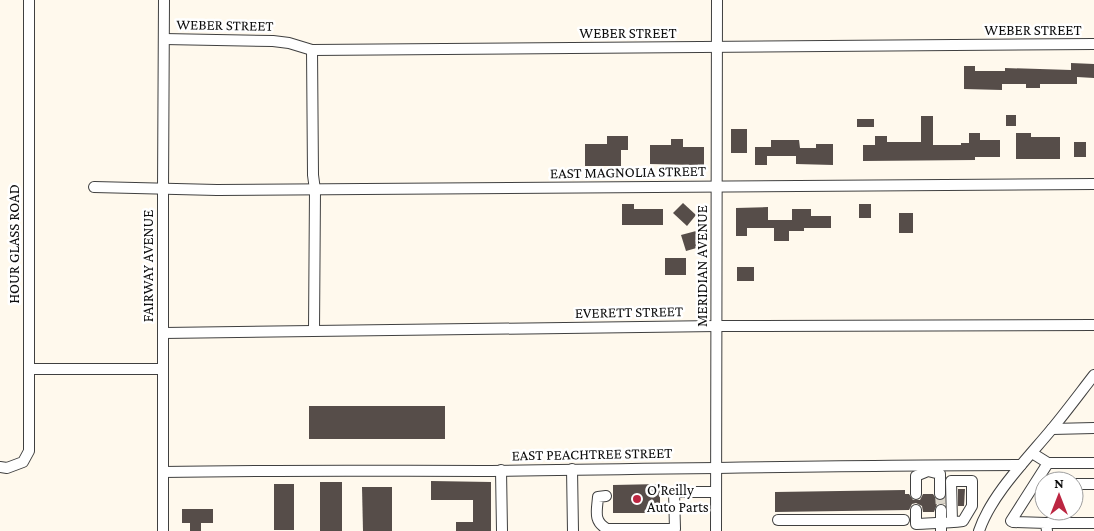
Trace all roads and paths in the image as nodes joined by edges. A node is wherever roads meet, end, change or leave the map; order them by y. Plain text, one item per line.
1 (29, 0) edge
2 (164, 0) edge
3 (716, 0) edge
4 (164, 39) junction
5 (1094, 44) edge
6 (717, 48) junction
7 (312, 50) junction
8 (1094, 184) edge
9 (717, 186) junction
10 (94, 187) dead end
11 (163, 189) junction
12 (315, 190) junction
13 (1094, 325) edge
14 (717, 326) junction
15 (314, 330) junction
16 (164, 333) junction
17 (29, 369) junction
18 (163, 370) junction
19 (1094, 375) edge
20 (1094, 428) edge
21 (1052, 429) junction
22 (1032, 452) junction
23 (1048, 462) junction
24 (1094, 463) edge
25 (1021, 465) junction
26 (716, 467) junction
27 (0, 468) edge
28 (572, 469) junction
29 (928, 469) junction
30 (501, 470) junction
31 (1044, 471) edge
32 (163, 472) junction
33 (1034, 491) edge
34 (716, 492) junction
35 (916, 494) dead end
36 (940, 494) tunnel mouth
37 (606, 496) dead end
38 (916, 510) dead end
39 (941, 510) tunnel mouth
40 (778, 520) dead end
41 (810, 520) junction
42 (879, 520) junction
43 (904, 520) dead end
44 (1094, 523) edge
45 (941, 527) edge
46 (1046, 527) edge
47 (657, 530) edge
48 (163, 531) edge
49 (502, 531) edge
50 (573, 531) edge
51 (716, 531) edge
52 (810, 531) edge
53 (879, 531) edge
54 (979, 531) edge

1 - 17 street, HOUR GLASS ROAD
2 - 4 street, FAIRWAY AVENUE
3 - 6 street, MERIDIAN AVENUE
4 - 7 street, WEBER STREET
4 - 11 street, FAIRWAY AVENUE
5 - 6 street, WEBER STREET
6 - 7 street, WEBER STREET
6 - 9 street, MERIDIAN AVENUE
7 - 12 street
8 - 9 street, EAST MAGNOLIA STREET
9 - 12 street, EAST MAGNOLIA STREET
9 - 14 street, MERIDIAN AVENUE
10 - 11 street, EAST MAGNOLIA STREET
11 - 12 street, EAST MAGNOLIA STREET
11 - 16 street, FAIRWAY AVENUE
12 - 15 street
13 - 14 street, EVERETT STREET
14 - 15 street, EVERETT STREET
14 - 26 street, MERIDIAN AVENUE
15 - 16 street, EVERETT STREET
16 - 18 street, FAIRWAY AVENUE
17 - 18 street
17 - 27 street, HOUR GLASS ROAD
18 - 32 street, FAIRWAY AVENUE
19 - 21 street
20 - 21 street
21 - 22 street
22 - 23 street
22 - 25 street
23 - 24 street
23 - 31 street
25 - 29 street, EAST PEACHTREE STREET
25 - 54 street
26 - 28 street, EAST PEACHTREE STREET
26 - 29 street, EAST PEACHTREE STREET
26 - 34 street, MERIDIAN AVENUE
28 - 30 street, EAST PEACHTREE STREET
28 - 50 street
29 - 35 street
29 - 36 street
30 - 32 street, EAST PEACHTREE STREET
30 - 49 street
32 - 48 street, FAIRWAY AVENUE
33 - 46 street
34 - 47 street
34 - 51 street, MERIDIAN AVENUE
37 - 47 street
38 - 45 street
39 - 45 street
40 - 41 street
41 - 42 street
41 - 52 street
42 - 43 street
42 - 53 street
44 - 46 street
45 - 54 street

